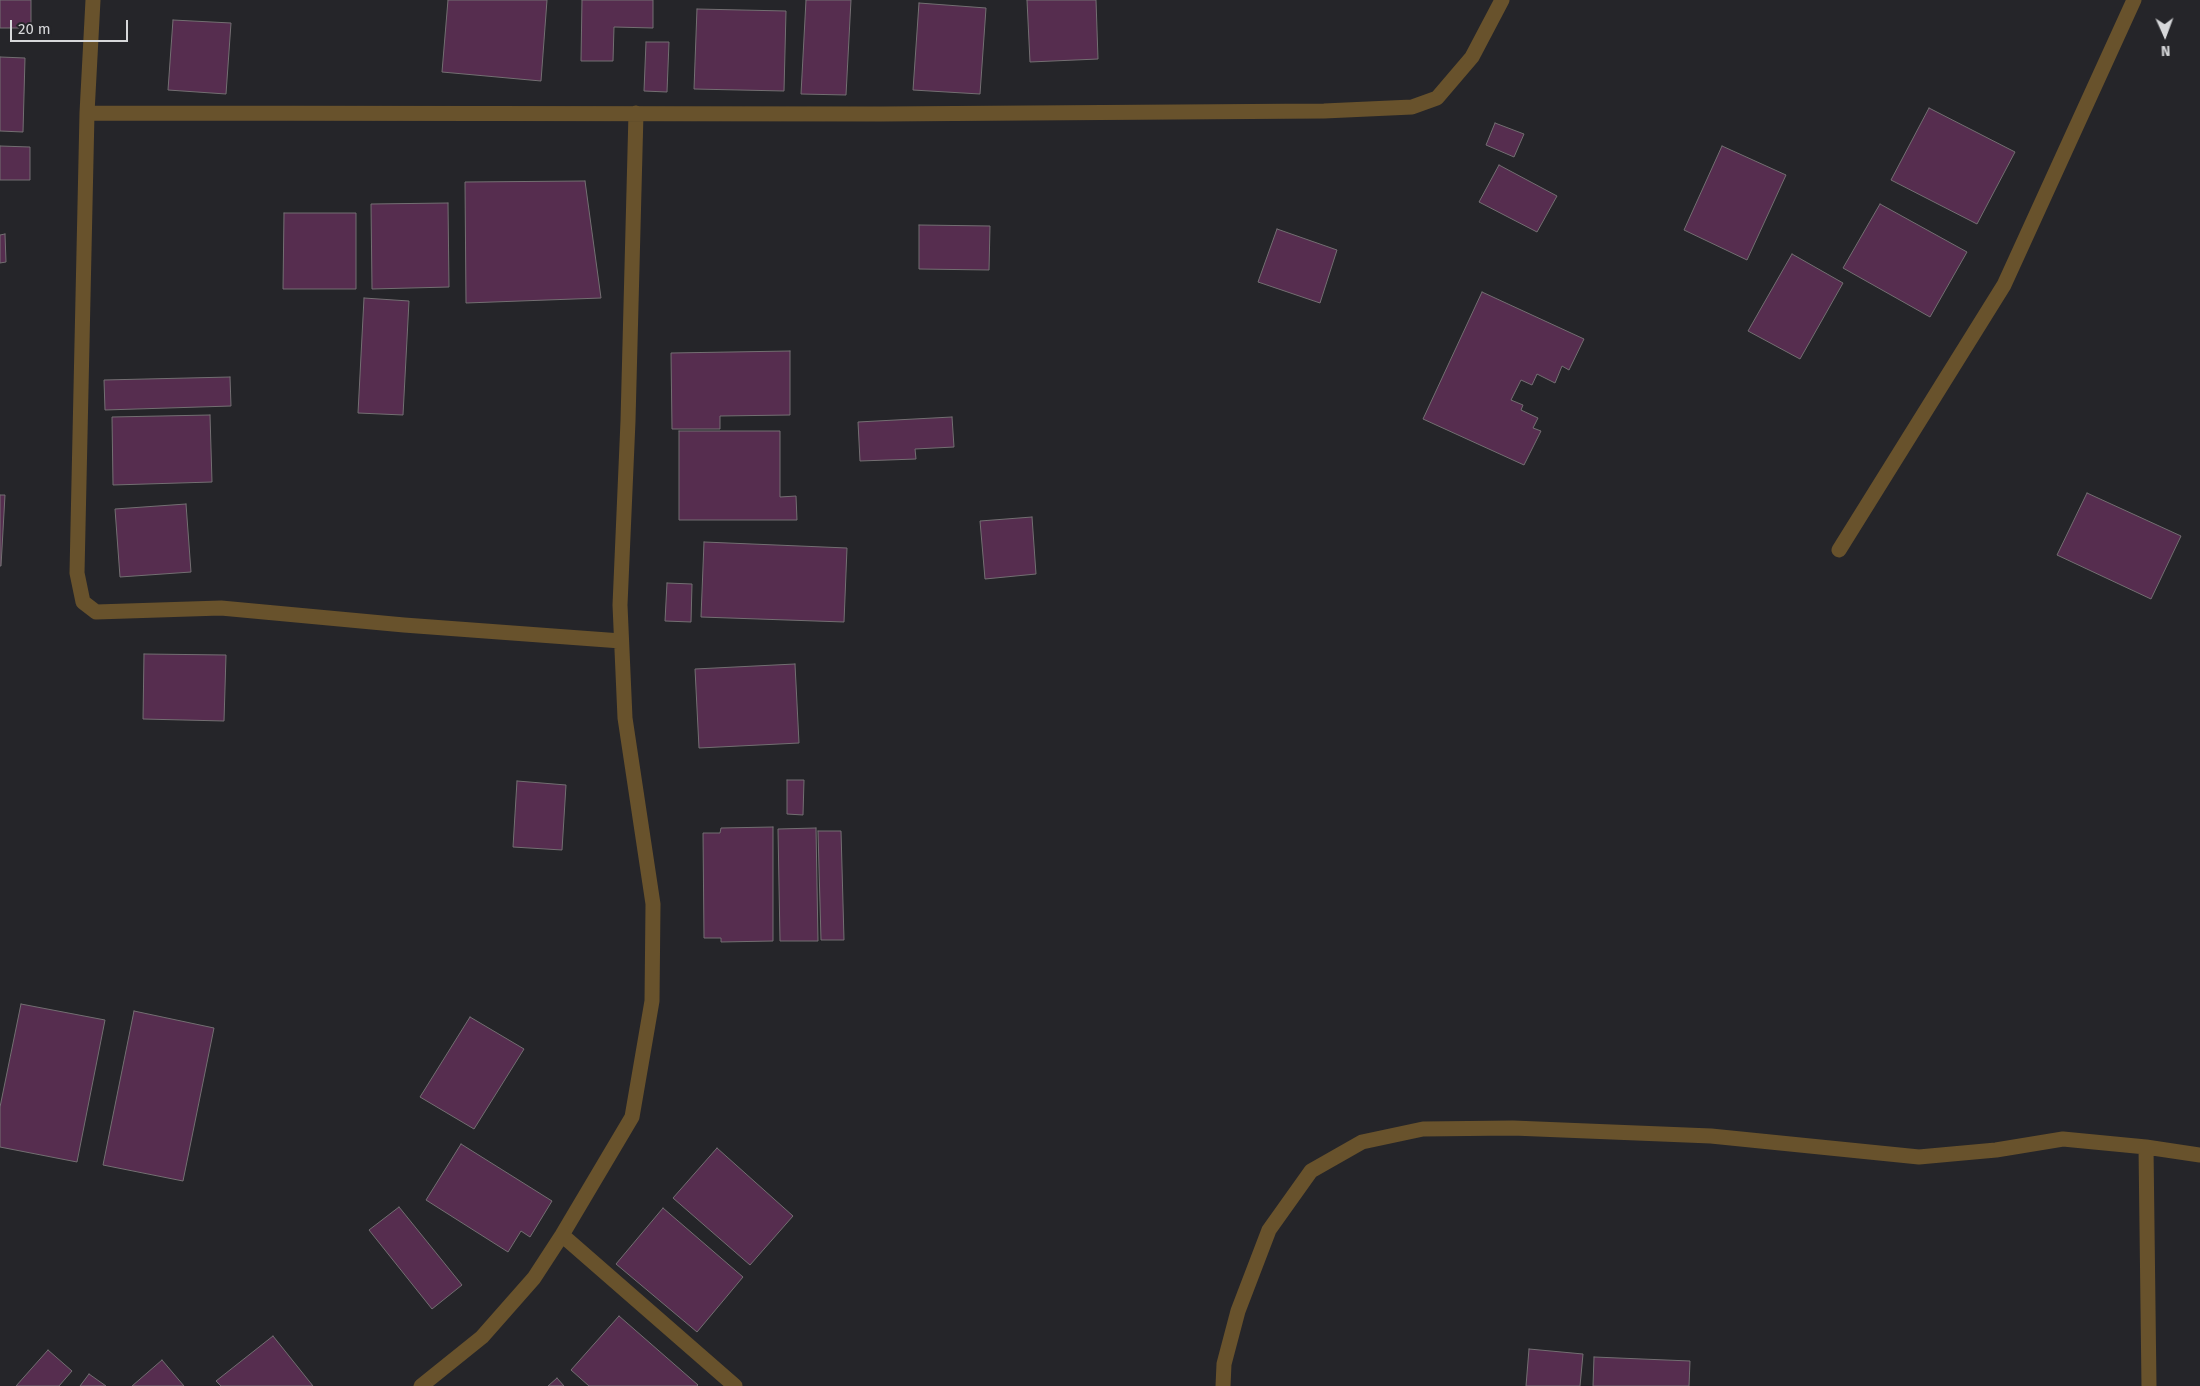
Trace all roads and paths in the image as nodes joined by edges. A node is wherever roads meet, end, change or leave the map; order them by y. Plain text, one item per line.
1 (93, 0) edge
2 (1502, 0) edge
3 (2134, 0) edge
4 (87, 113) junction
5 (636, 113) junction
6 (1839, 550) dead end
7 (621, 640) junction
8 (2146, 1147) junction
9 (2200, 1155) edge
10 (562, 1235) junction
11 (421, 1386) edge
12 (735, 1386) edge
13 (1223, 1386) edge
14 (2150, 1386) edge

1 - 4 street
2 - 5 street
3 - 6 street
4 - 5 street
4 - 7 street
5 - 7 street
7 - 10 street
8 - 9 street
8 - 13 street
8 - 14 street
10 - 11 street
10 - 12 street

